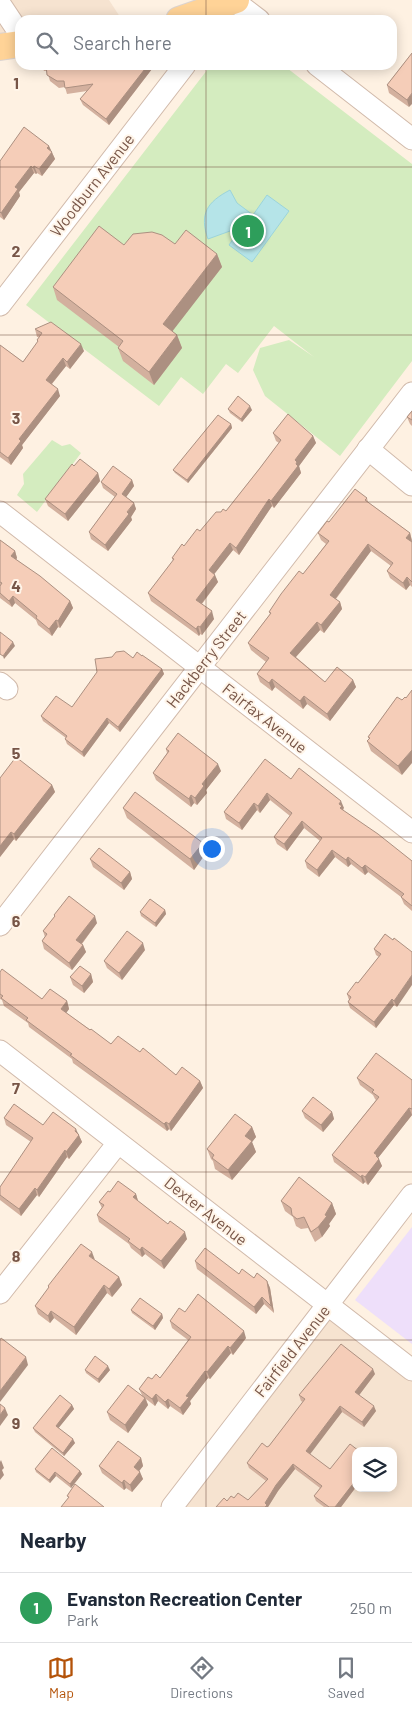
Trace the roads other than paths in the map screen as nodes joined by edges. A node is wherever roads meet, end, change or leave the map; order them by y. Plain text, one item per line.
1 (0, 4) edge
2 (231, 5) edge
3 (196, 15) edge
4 (250, 15) edge
5 (15, 26) edge
6 (15, 44) edge
7 (0, 46) edge
8 (181, 70) edge
9 (322, 70) edge
10 (412, 139) edge
11 (0, 305) edge
12 (412, 393) edge
13 (368, 450) junction
14 (412, 486) edge
15 (0, 512) edge
16 (200, 667) junction
17 (412, 832) edge
18 (0, 925) edge
19 (0, 1051) edge
20 (118, 1143) junction
21 (412, 1195) edge
22 (0, 1293) edge
23 (328, 1304) junction
24 (412, 1370) edge
25 (172, 1507) edge

1 - 5 street
2 - 3 main road
2 - 4 street
6 - 7 main road
8 - 11 street, Woodburn Avenue
9 - 10 street
12 - 13 street, Hackberry Street
13 - 14 street
13 - 16 street, Hackberry Street
15 - 16 street, Fairfax Avenue
16 - 17 street, Fairfax Avenue
16 - 18 street, Hackberry Street
19 - 20 street, Dexter Avenue
20 - 22 street
20 - 23 street, Dexter Avenue
21 - 23 street, Fairfield Avenue
23 - 24 street, Dexter Avenue
23 - 25 street, Fairfield Avenue

